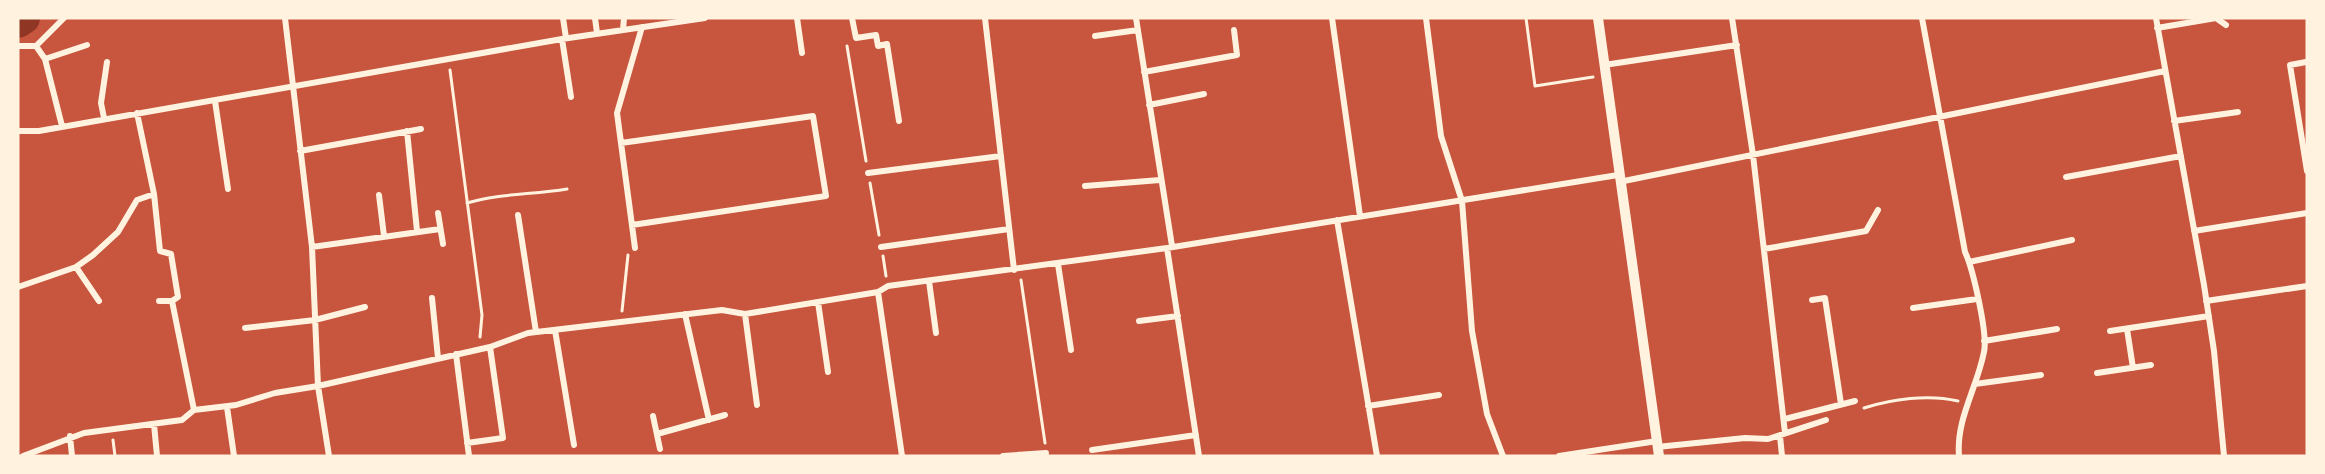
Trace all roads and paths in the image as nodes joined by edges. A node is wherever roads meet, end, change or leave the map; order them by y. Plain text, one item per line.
1 (64, 18) edge
2 (285, 18) edge
3 (563, 18) edge
4 (595, 18) edge
5 (624, 18) edge
6 (705, 18) edge
7 (797, 18) edge
8 (852, 18) edge
9 (985, 18) edge
10 (1136, 18) edge
11 (1332, 18) edge
12 (1426, 18) edge
13 (1526, 18) edge
14 (1598, 18) edge
15 (1732, 18) edge
16 (1922, 18) edge
17 (2156, 18) edge
18 (2216, 18) edge
19 (2226, 25) dead end
20 (642, 27) junction
21 (2157, 28) junction
22 (623, 30) junction
23 (1138, 30) junction
24 (1234, 30) dead end
25 (597, 33) junction
26 (1095, 36) dead end
27 (564, 38) junction
28 (846, 40) dead end
29 (87, 45) dead end
30 (1737, 45) junction
31 (18, 46) edge
32 (36, 46) junction
33 (802, 53) dead end
34 (45, 59) junction
35 (449, 59) junction
36 (107, 62) dead end
37 (2306, 62) edge
38 (1605, 70) junction
39 (2165, 71) junction
40 (1144, 72) junction
41 (291, 88) junction
42 (1204, 94) dead end
43 (571, 96) dead end
44 (215, 101) junction
45 (1149, 105) junction
46 (2238, 112) dead end
47 (136, 113) junction
48 (1941, 117) junction
49 (104, 118) junction
50 (898, 121) dead end
51 (2174, 121) junction
52 (62, 126) junction
53 (421, 129) dead end
54 (18, 131) edge
55 (407, 131) junction
56 (621, 143) junction
57 (2305, 145) edge
58 (300, 151) junction
59 (1753, 155) junction
60 (1001, 156) junction
61 (2181, 156) junction
62 (2307, 171) edge
63 (868, 173) junction
64 (2066, 177) dead end
65 (1619, 178) junction
66 (1160, 180) junction
67 (1085, 186) dead end
68 (228, 189) dead end
69 (567, 189) dead end
70 (154, 194) junction
71 (379, 195) dead end
72 (1462, 201) junction
73 (467, 203) junction
74 (1878, 210) dead end
75 (438, 213) dead end
76 (2307, 213) edge
77 (518, 215) dead end
78 (1360, 216) junction
79 (1337, 220) junction
80 (632, 225) junction
81 (440, 229) junction
82 (1009, 229) junction
83 (417, 231) junction
84 (2194, 231) junction
85 (384, 237) junction
86 (2072, 240) dead end
87 (443, 244) dead end
88 (312, 247) junction
89 (881, 247) junction
90 (1170, 247) junction
91 (635, 249) joint
92 (1764, 249) junction
93 (1970, 262) junction
94 (1058, 264) junction
95 (76, 267) junction
96 (1017, 269) junction
97 (929, 281) junction
98 (888, 286) junction
99 (2307, 286) edge
100 (18, 287) edge
101 (878, 292) junction
102 (432, 298) dead end
103 (1977, 298) junction
104 (1812, 300) dead end
105 (99, 301) dead end
106 (159, 301) dead end
107 (172, 301) junction
108 (2206, 301) junction
109 (818, 302) junction
110 (364, 307) dead end
111 (1913, 308) dead end
112 (685, 314) junction
113 (745, 314) junction
114 (1178, 316) junction
115 (2208, 316) junction
116 (315, 321) junction
117 (1139, 321) dead end
118 (620, 322) junction
119 (245, 328) dead end
120 (2058, 329) dead end
121 (2127, 329) junction
122 (555, 330) junction
123 (536, 332) junction
124 (2110, 332) dead end
125 (936, 333) dead end
126 (1984, 342) junction
127 (490, 346) junction
128 (478, 349) junction
129 (1071, 350) dead end
130 (456, 354) junction
131 (438, 358) junction
132 (2151, 365) dead end
133 (2133, 368) junction
134 (828, 372) dead end
135 (2097, 373) dead end
136 (2041, 375) dead end
137 (1975, 384) junction
138 (318, 386) junction
139 (1438, 395) dead end
140 (1855, 401) dead end
141 (1841, 404) junction
142 (1968, 404) junction
143 (757, 405) dead end
144 (227, 406) junction
145 (1368, 406) junction
146 (1858, 410) dead end
147 (194, 411) junction
148 (725, 415) dead end
149 (653, 416) dead end
150 (1785, 419) junction
151 (709, 420) junction
152 (1826, 420) dead end
153 (154, 424) junction
154 (657, 434) junction
155 (1196, 435) junction
156 (1782, 435) junction
157 (70, 436) junction
158 (467, 443) junction
159 (574, 445) dead end
160 (1658, 448) edge
161 (660, 449) dead end
162 (1092, 450) dead end
163 (1046, 453) joint
164 (23, 456) edge
165 (72, 456) edge
166 (157, 456) edge
167 (234, 456) edge
168 (329, 456) edge
169 (469, 456) edge
170 (903, 456) edge
171 (1003, 456) edge
172 (1198, 456) edge
173 (1377, 456) edge
174 (1503, 456) edge
175 (1559, 456) edge
176 (1782, 456) edge
177 (1959, 456) edge
178 (2224, 456) edge

1 - 32 street
2 - 41 street
3 - 27 street
4 - 25 street
5 - 22 street
6 - 20 street
7 - 33 street
8 - 50 street
9 - 60 street
10 - 23 street
11 - 78 street
12 - 72 street
13 - 38 path
14 - 38 main road
15 - 30 street
16 - 48 street
17 - 21 street
18 - 19 street
18 - 21 street
20 - 22 street
20 - 56 street
21 - 39 street
22 - 25 street
23 - 26 street
23 - 40 street
24 - 40 street
25 - 27 street
27 - 35 street
27 - 43 street
28 - 63 path
29 - 34 street
30 - 38 street
30 - 59 street
31 - 32 street
32 - 34 street
34 - 52 street
35 - 41 street
35 - 73 path
36 - 49 street
37 - 57 street
38 - 65 main road
39 - 48 street
39 - 51 street
40 - 45 street
41 - 44 street
41 - 58 street
42 - 45 street
44 - 47 street
44 - 68 street
45 - 66 street
46 - 51 street
47 - 49 street
47 - 70 street
48 - 59 street
48 - 93 street
49 - 52 street
51 - 61 street
52 - 54 street
53 - 55 street
55 - 58 street
55 - 83 street
56 - 80 street
56 - 80 street
57 - 62 street
58 - 88 street
59 - 65 street
59 - 92 street
60 - 63 street
60 - 82 street
61 - 64 street
61 - 84 street
63 - 89 path
65 - 72 street
65 - 160 main road
66 - 67 street
66 - 90 street
69 - 73 path
70 - 95 street
70 - 107 street
71 - 85 street
72 - 78 street
72 - 174 street
73 - 128 path
74 - 92 street
75 - 81 street
76 - 84 street
77 - 123 street
78 - 79 street
79 - 90 street
79 - 145 street
80 - 91 street
81 - 83 street
81 - 87 street
82 - 89 street
82 - 96 street
83 - 85 street
84 - 108 street
85 - 88 street
86 - 93 street
88 - 116 street
89 - 98 path
90 - 94 street
90 - 114 street
91 - 118 path
92 - 150 street
93 - 103 street
94 - 96 street
94 - 129 street
95 - 100 street
95 - 105 street
96 - 97 street
96 - 163 path
97 - 98 street
97 - 125 street
98 - 101 street
99 - 108 street
101 - 109 street
101 - 170 street
102 - 131 street
103 - 111 street
103 - 126 street
104 - 141 street
106 - 107 street
107 - 147 street
108 - 115 street
109 - 113 street
109 - 134 street
110 - 116 street
112 - 113 street
112 - 118 street
112 - 151 street
113 - 143 street
114 - 117 street
114 - 155 street
115 - 121 street
115 - 178 street
116 - 119 street
116 - 138 street
118 - 122 street
120 - 126 street
121 - 124 street
121 - 133 street
122 - 123 street
122 - 159 street
123 - 127 street
126 - 137 street
127 - 128 street
127 - 158 street
128 - 130 street
130 - 131 street
130 - 158 street
131 - 138 street
132 - 133 street
133 - 135 street
136 - 137 street
137 - 142 street
138 - 144 street
138 - 168 street
139 - 145 street
140 - 141 street
141 - 150 street
142 - 146 path
142 - 177 street
144 - 147 street
144 - 167 street
145 - 173 street
147 - 153 street
148 - 151 street
149 - 154 street
150 - 156 street
151 - 154 street
152 - 156 street
153 - 157 street
153 - 166 street
154 - 161 street
155 - 162 street
155 - 172 street
156 - 160 street
156 - 176 street
157 - 164 street
157 - 165 street
158 - 169 street
160 - 175 street
163 - 171 street

